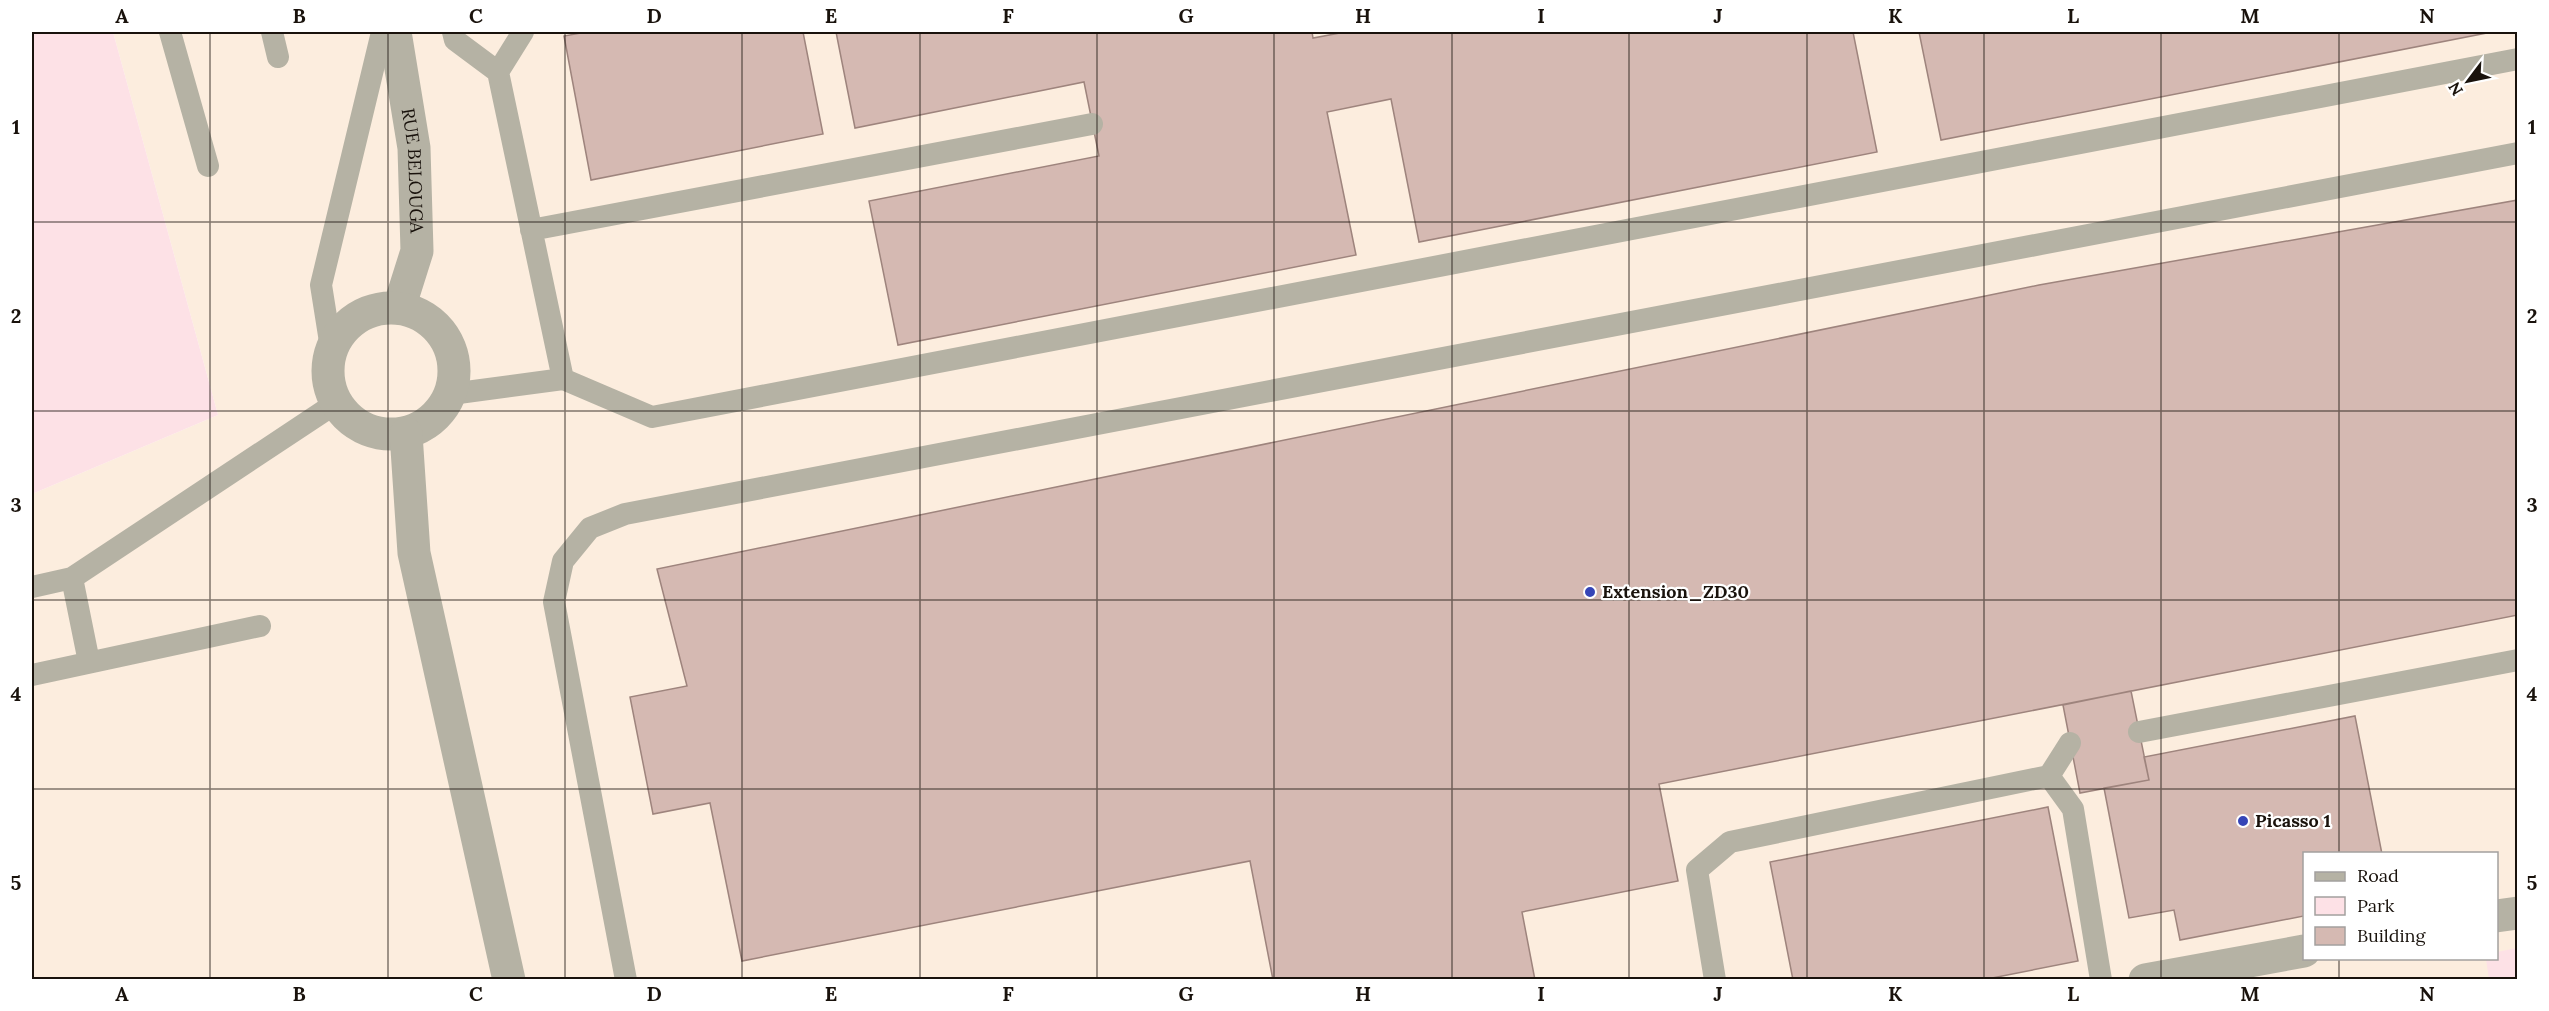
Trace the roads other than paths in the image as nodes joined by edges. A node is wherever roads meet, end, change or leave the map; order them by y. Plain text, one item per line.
1 (170, 32) edge
2 (272, 32) edge
3 (382, 32) edge
4 (395, 32) edge
5 (453, 32) edge
6 (523, 32) edge
7 (278, 57) dead end
8 (2517, 59) edge
9 (498, 72) junction
10 (1092, 124) dead end
11 (2517, 153) edge
12 (207, 166) dead end
13 (531, 230) junction
14 (399, 308) junction
15 (331, 348) junction
16 (563, 379) junction
17 (451, 394) junction
18 (336, 403) junction
19 (406, 434) junction
20 (72, 578) junction
21 (32, 587) edge
22 (260, 626) dead end
23 (2517, 660) edge
24 (89, 662) junction
25 (32, 675) edge
26 (2139, 732) dead end
27 (2070, 743) dead end
28 (2049, 776) junction
29 (2517, 913) edge
30 (2498, 916) edge
31 (2303, 951) edge
32 (509, 980) edge
33 (626, 980) edge
34 (1715, 980) edge
35 (2101, 980) edge
36 (2145, 980) edge

1 - 12 lane
2 - 7 lane
3 - 15 lane
4 - 14 street, RUE BELOUGA
5 - 9 lane
6 - 9 lane
8 - 16 lane
9 - 13 lane
10 - 13 lane
11 - 33 lane
13 - 16 lane
14 - 15 street
14 - 17 street
15 - 18 street
16 - 17 lane
17 - 19 street
18 - 19 street
18 - 20 lane
19 - 32 street
20 - 21 lane
20 - 24 lane
22 - 24 lane
23 - 26 lane
24 - 25 lane
27 - 28 lane
28 - 34 lane
28 - 35 lane
29 - 30 street
31 - 36 street

